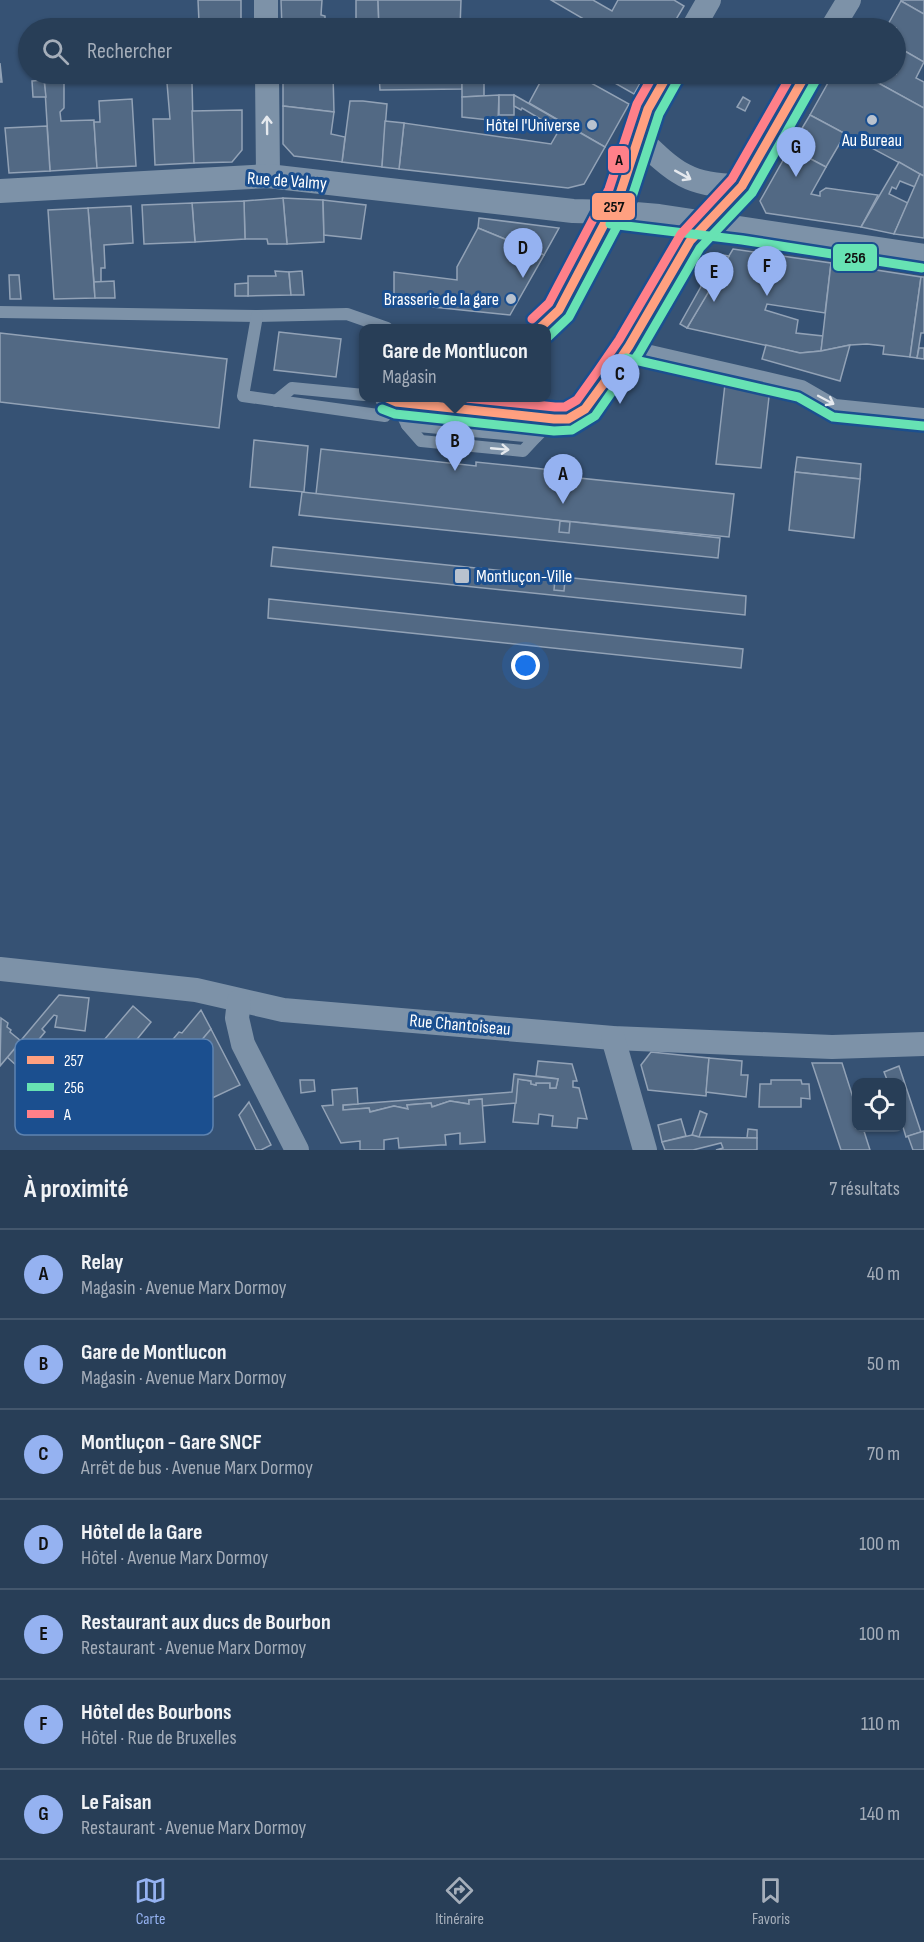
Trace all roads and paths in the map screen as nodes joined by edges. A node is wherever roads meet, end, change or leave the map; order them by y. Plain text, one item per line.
1 (266, 0) edge
2 (709, 0) edge
3 (849, 0) edge
4 (266, 18) edge
5 (699, 18) edge
6 (838, 18) edge
7 (267, 84) edge
8 (662, 84) edge
9 (800, 84) edge
10 (638, 137) junction
11 (268, 176) junction
12 (742, 186) junction
13 (0, 191) edge
14 (611, 212) junction
15 (706, 224) junction
16 (924, 256) edge
17 (0, 312) edge
18 (256, 316) junction
19 (376, 324) edge
20 (544, 324) edge
21 (629, 346) junction
22 (359, 395) edge
23 (276, 400) junction
24 (390, 402) edge
25 (392, 402) edge
26 (408, 402) edge
27 (924, 414) edge
28 (554, 419) junction
29 (0, 969) edge
30 (239, 1001) junction
31 (613, 1038) junction
32 (924, 1044) edge
33 (297, 1150) edge
34 (645, 1150) edge

1 - 4 street
2 - 5 street
3 - 6 street
11 -> 7 street
8 - 10 street
9 - 12 street
10 -> 12 street
10 - 14 street
11 - 13 street, Rue de Valmy
11 - 14 street, Rue de Valmy
12 - 15 street
14 - 15 street, Rue de Valmy
14 - 20 street
15 - 16 street, Rue de Valmy
15 - 21 street
17 - 18 lane
18 - 19 lane
18 - 23 lane
21 -> 27 lane
21 - 28 street
22 - 23 lane
23 - 24 lane
25 -> 28 lane
26 - 28 street
29 - 30 street, Rue Chantoiseau
30 - 31 street, Rue Chantoiseau
30 - 33 street
31 - 32 street, Rue Chantoiseau
31 - 34 street

